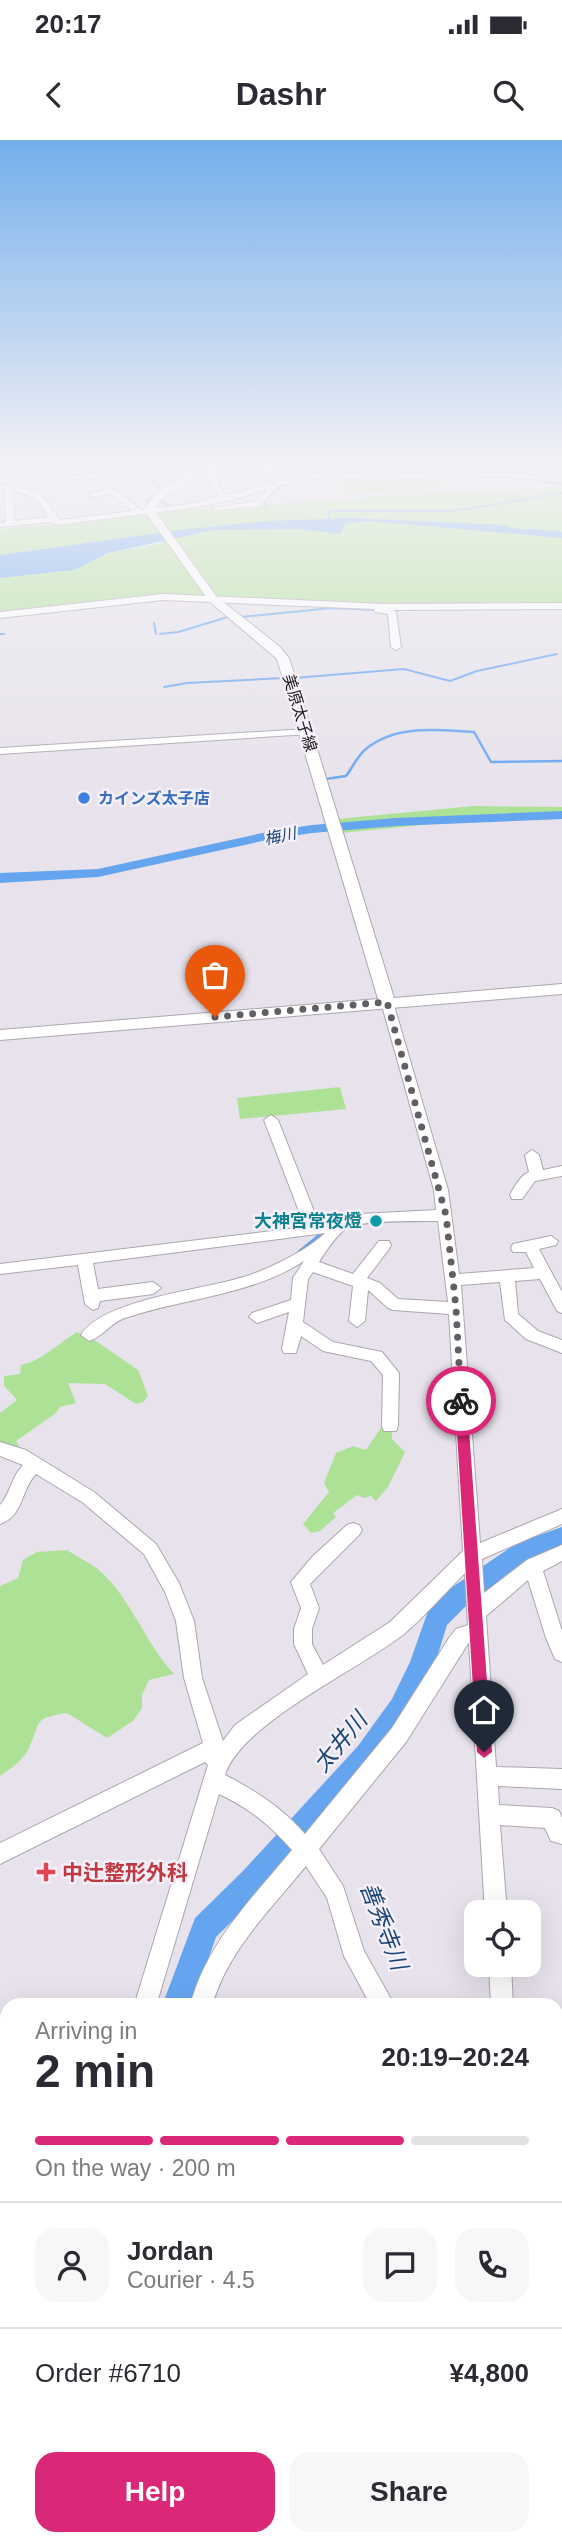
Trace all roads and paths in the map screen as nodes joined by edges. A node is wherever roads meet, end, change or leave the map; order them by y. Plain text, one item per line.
1 (192, 572) edge
2 (212, 597) junction
3 (362, 606) junction
4 (562, 606) edge
5 (0, 615) edge
6 (396, 648) dead end
7 (306, 732) junction
8 (0, 751) edge
9 (562, 989) edge
10 (387, 1002) junction
11 (0, 1035) edge
12 (271, 1119) dead end
13 (532, 1155) dead end
14 (562, 1171) edge
15 (537, 1174) junction
16 (517, 1195) dead end
17 (446, 1215) junction
18 (320, 1236) junction
19 (551, 1241) dead end
20 (384, 1245) dead end
21 (85, 1260) junction
22 (310, 1265) junction
23 (0, 1269) edge
24 (545, 1273) junction
25 (508, 1276) junction
26 (453, 1280) junction
27 (358, 1281) junction
28 (153, 1288) dead end
29 (298, 1303) junction
30 (562, 1307) edge
31 (456, 1308) junction
32 (257, 1317) dead end
33 (361, 1318) dead end
34 (295, 1324) junction
35 (89, 1335) dead end
36 (562, 1347) edge
37 (290, 1349) dead end
38 (390, 1426) dead end
39 (0, 1449) edge
40 (34, 1465) junction
41 (562, 1516) edge
42 (0, 1517) edge
43 (353, 1530) dead end
44 (562, 1553) edge
45 (471, 1562) junction
46 (533, 1566) junction
47 (475, 1617) junction
48 (562, 1653) edge
49 (320, 1677) junction
50 (217, 1771) junction
51 (486, 1776) junction
52 (562, 1779) edge
53 (489, 1814) junction
54 (562, 1834) edge
55 (303, 1849) junction
56 (0, 1854) edge
57 (495, 1900) edge
58 (501, 1977) edge
59 (147, 1998) edge
60 (203, 1998) edge
61 (379, 1998) edge
62 (502, 1998) edge

1 - 2 main road, 美原太子線
2 - 3 street
2 - 5 street
2 - 7 main road, 美原太子線
3 - 4 street
3 - 6 street
7 - 8 street
7 - 10 main road, 美原太子線
9 - 10 main road
10 - 11 main road
10 - 17 street
12 - 18 street
13 - 15 street
14 - 15 street
15 - 16 street
17 - 18 street
17 - 26 street
18 - 21 street
18 - 22 street
18 - 35 street
19 - 24 street
20 - 27 street
21 - 23 street
21 - 28 street
22 - 27 street
22 - 29 street
24 - 25 street
24 - 30 street
25 - 26 street
25 - 36 street
26 - 31 street
27 - 31 street
27 - 33 street
29 - 32 street
29 - 34 street
31 - 45 street
34 - 37 street
34 - 38 street
39 - 40 street
40 - 42 street
40 - 50 street
41 - 45 street
43 - 49 street
44 - 46 street
45 - 47 street
45 - 49 street
46 - 47 street
46 - 48 street
47 - 51 street
47 - 55 street
49 - 50 street
50 - 55 street
50 - 56 street
50 - 59 street
51 - 52 street
51 - 53 street
53 - 54 street
53 - 57 street
55 - 60 street
55 - 61 street
58 - 62 street

